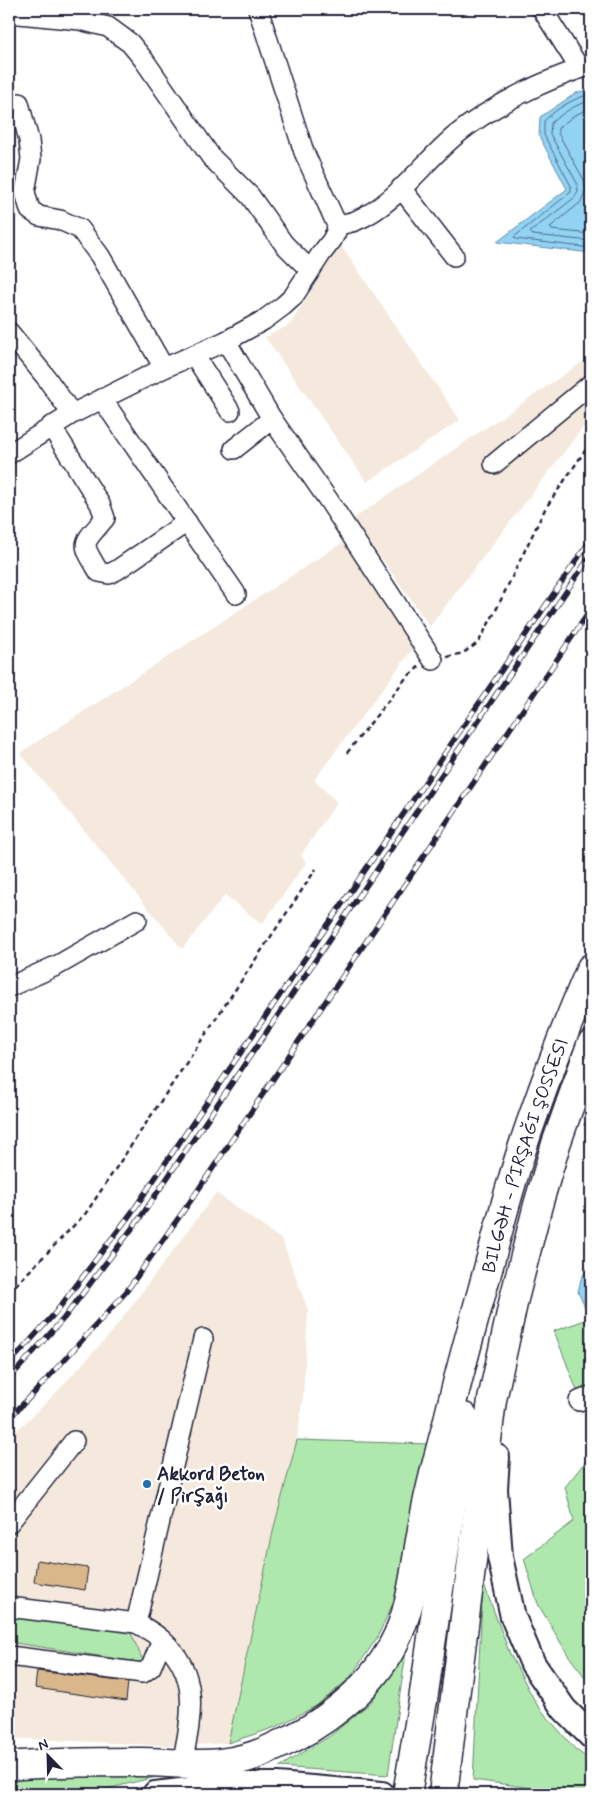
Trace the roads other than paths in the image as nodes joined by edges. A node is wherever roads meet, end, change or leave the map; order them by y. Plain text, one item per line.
1 (258, 9) edge
2 (542, 9) edge
3 (12, 11) edge
4 (586, 67) edge
5 (19, 103) dead end
6 (401, 188) junction
7 (337, 225) junction
8 (454, 256) dead end
9 (310, 270) junction
10 (9, 332) edge
11 (226, 341) junction
12 (194, 355) junction
13 (164, 368) junction
14 (591, 384) edge
15 (102, 399) junction
16 (230, 411) dead end
17 (72, 414) junction
18 (272, 419) junction
19 (51, 426) junction
20 (234, 449) dead end
21 (9, 454) edge
22 (494, 464) dead end
23 (187, 522) junction
24 (236, 594) dead end
25 (434, 660) road end
26 (137, 920) dead end
27 (591, 968) edge
28 (9, 987) edge
29 (591, 1045) edge
30 (482, 1289) junction
31 (514, 1299) junction
32 (203, 1339) dead end
33 (74, 1440) dead end
34 (9, 1523) edge
35 (9, 1607) edge
36 (136, 1623) junction
37 (162, 1640) junction
38 (9, 1656) edge
39 (591, 1736) edge
40 (182, 1764) junction
41 (9, 1766) edge
42 (155, 1794) edge
43 (376, 1794) edge
44 (407, 1794) edge
45 (443, 1794) edge

1 - 7 street
2 - 4 street
3 - 9 street
4 - 6 street
5 - 13 street
6 - 7 street
6 - 8 street
7 - 9 street
9 - 11 street
10 - 17 street
11 - 12 street
11 - 18 street
12 - 13 street
12 - 16 street
13 - 15 street
14 - 22 street
15 - 17 street
15 - 23 street
17 - 19 street
18 - 20 street
18 - 25 street
19 - 21 street
19 - 23 street
23 - 24 street
26 - 28 street
27 - 30 highway
29 - 31 highway
30 - 40 highway
30 - 44 highway
31 - 39 main road
31 - 45 highway
32 - 36 street
33 - 34 street
35 - 36 street
36 - 37 street
37 - 38 street
37 - 40 street
40 - 41 highway
42 - 43 main road

